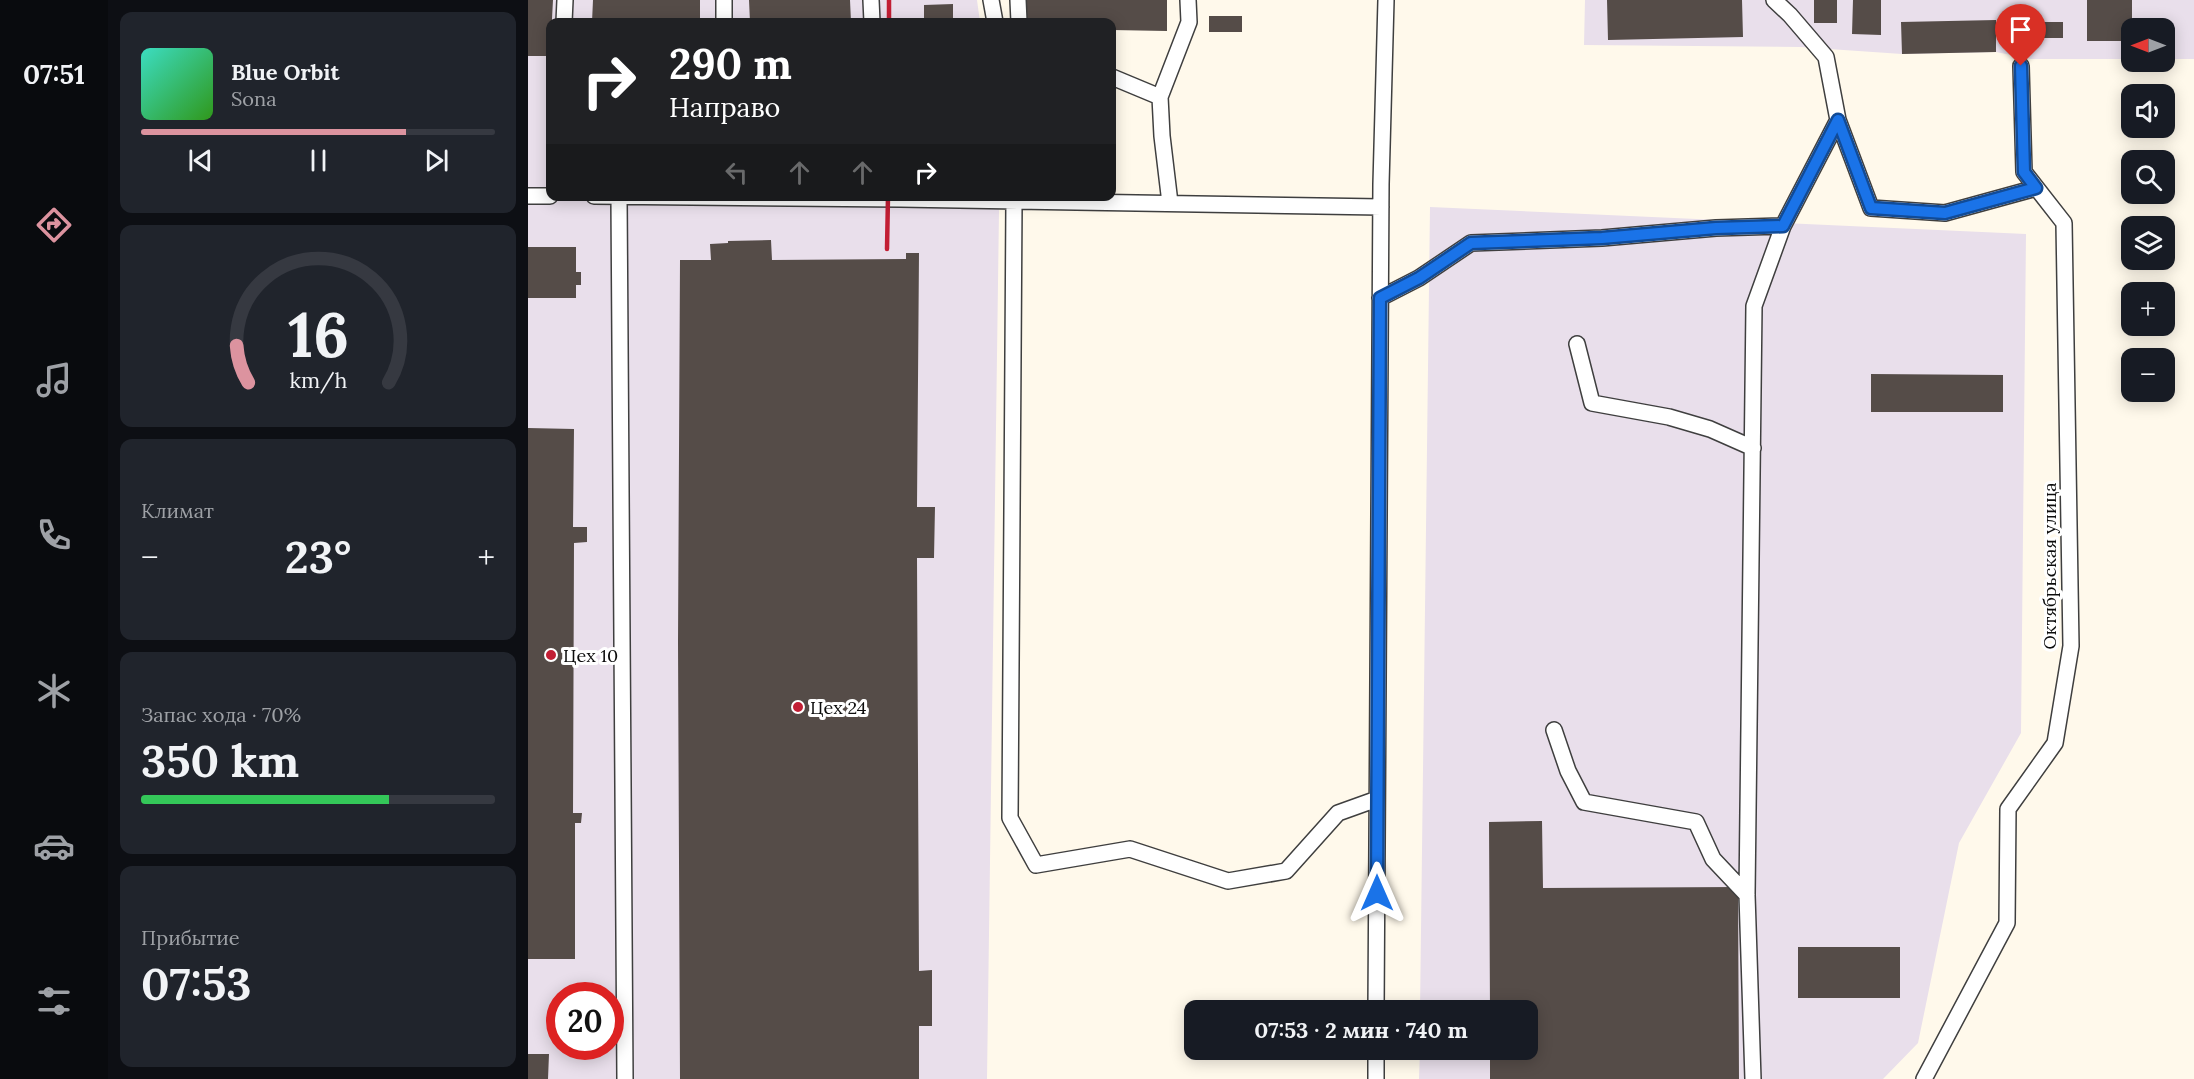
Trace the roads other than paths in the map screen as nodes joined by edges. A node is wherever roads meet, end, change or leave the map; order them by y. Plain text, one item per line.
1 (565, 0) edge
2 (724, 0) edge
3 (871, 0) edge
4 (991, 0) edge
5 (1018, 0) edge
6 (1188, 0) edge
7 (1386, 0) edge
8 (1774, 0) edge
9 (564, 18) edge
10 (724, 18) edge
11 (872, 18) edge
12 (994, 18) edge
13 (1019, 18) edge
14 (2021, 66) dead end
15 (1116, 79) edge
16 (1160, 97) junction
17 (1838, 120) junction
18 (2036, 188) junction
19 (528, 196) edge
20 (546, 196) edge
21 (619, 201) edge
22 (1014, 201) joint
23 (1170, 203) junction
24 (1381, 207) junction
25 (1783, 226) junction
26 (1380, 298) junction
27 (1577, 344) dead end
28 (1753, 448) junction
29 (1554, 730) dead end
30 (1377, 799) junction
31 (1747, 895) junction
32 (1376, 1000) edge
33 (1376, 1060) edge
34 (625, 1079) edge
35 (1376, 1079) edge
36 (1753, 1079) edge
37 (1924, 1079) edge

1 - 9 street
2 - 10 street
3 - 11 street
4 - 12 street
5 - 13 street
6 - 16 street
7 - 24 street
8 - 17 street
14 - 18 street, Октябрьская улица
15 - 16 street
16 - 23 street
17 - 18 street
17 - 25 street
18 - 37 street, Октябрьская улица
19 - 20 street
21 - 34 street
22 - 23 street
22 - 30 street
23 - 24 street
24 - 26 street
25 - 26 street
25 - 28 street
26 - 30 street
27 - 28 street
28 - 31 street
29 - 31 street
30 - 32 street
31 - 36 street
33 - 35 street

